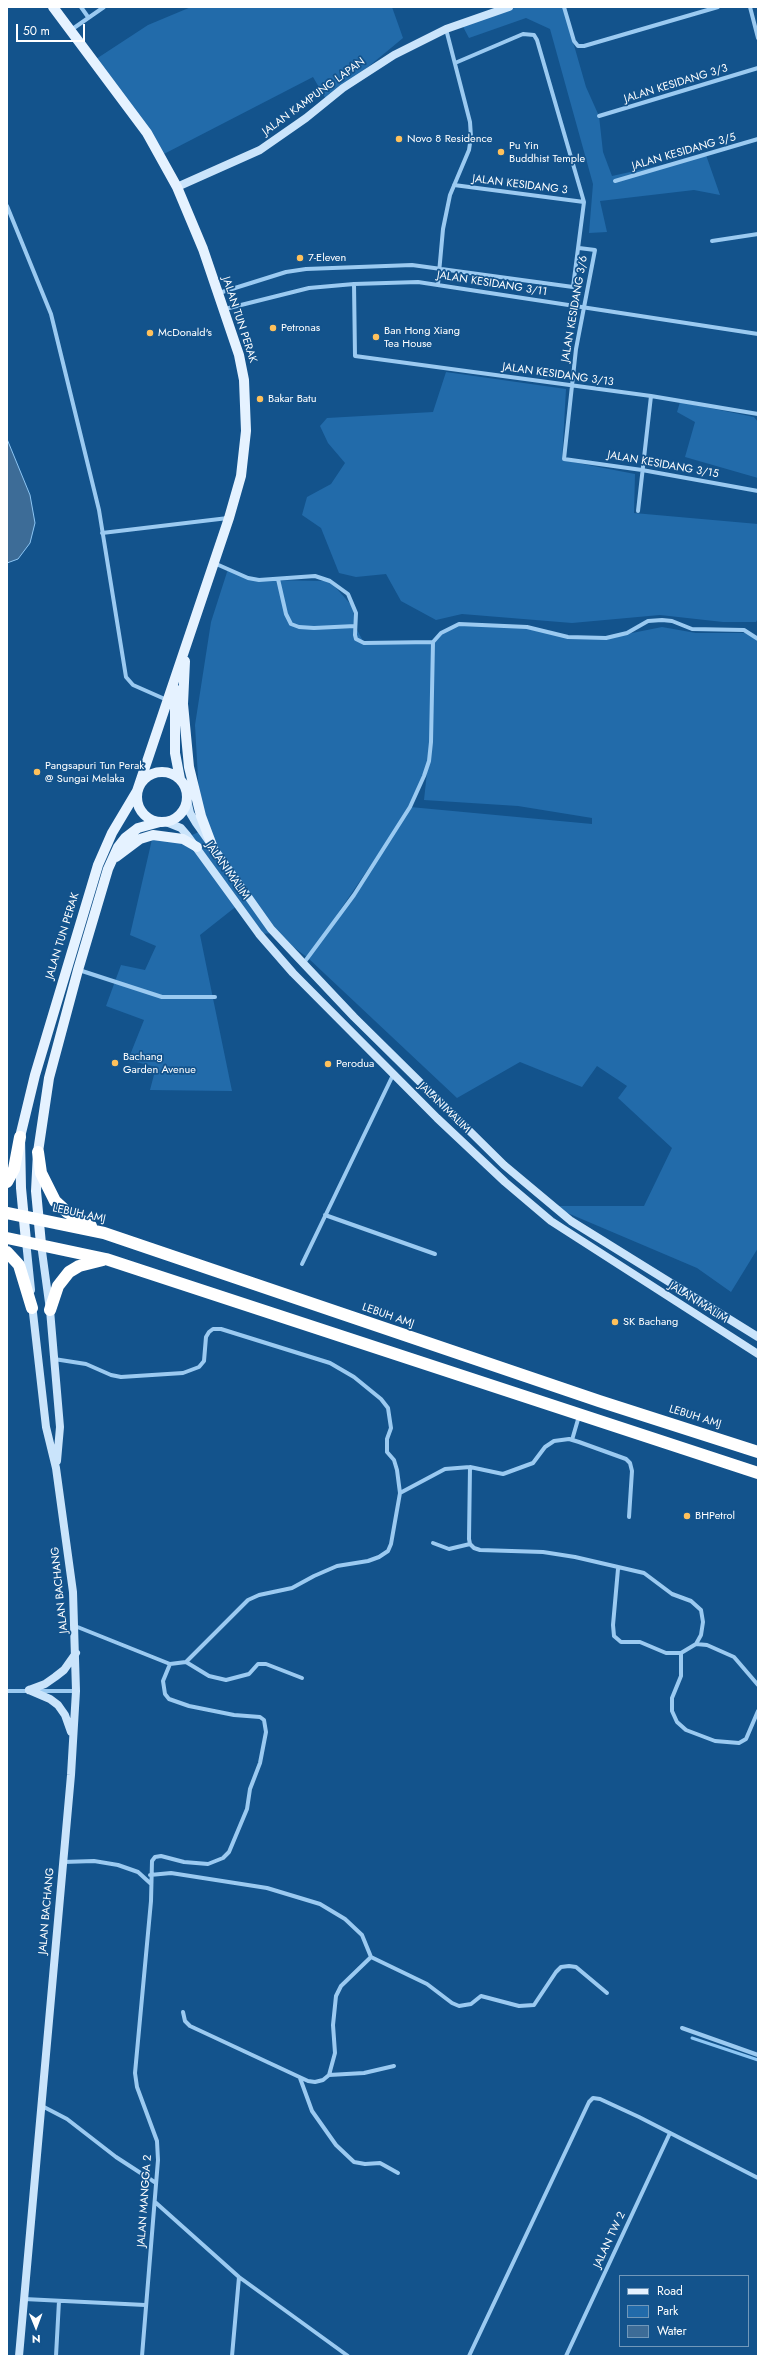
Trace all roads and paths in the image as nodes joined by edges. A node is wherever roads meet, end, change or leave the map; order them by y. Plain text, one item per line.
1 (53, 7) edge
2 (81, 7) edge
3 (104, 7) edge
4 (509, 7) edge
5 (564, 7) edge
6 (718, 7) edge
7 (750, 7) edge
8 (88, 17) junction
9 (446, 29) junction
10 (70, 31) junction
11 (758, 38) edge
12 (455, 63) junction
13 (758, 68) edge
14 (599, 116) dead end
15 (758, 139) edge
16 (615, 181) dead end
17 (454, 185) junction
18 (177, 187) junction
19 (584, 202) junction
20 (7, 206) edge
21 (758, 234) edge
22 (712, 241) dead end
23 (579, 248) junction
24 (439, 270) junction
25 (354, 284) junction
26 (438, 284) junction
27 (218, 293) junction
28 (584, 308) junction
29 (224, 309) junction
30 (758, 334) edge
31 (572, 387) junction
32 (651, 396) junction
33 (758, 414) edge
34 (564, 459) joint
35 (642, 470) junction
36 (758, 491) edge
37 (638, 511) dead end
38 (229, 518) junction
39 (102, 533) junction
40 (213, 563) junction
41 (278, 579) junction
42 (355, 626) junction
43 (758, 639) edge
44 (187, 641) junction
45 (433, 642) junction
46 (175, 676) junction
47 (167, 700) junction
48 (180, 779) junction
49 (137, 791) junction
50 (187, 800) junction
51 (163, 822) junction
52 (197, 847) junction
53 (213, 848) junction
54 (108, 869) junction
55 (303, 965) junction
56 (78, 970) junction
57 (215, 997) dead end
58 (393, 1075) junction
59 (20, 1137) junction
60 (38, 1152) junction
61 (7, 1182) edge
62 (7, 1213) edge
63 (325, 1215) junction
64 (23, 1216) junction
65 (38, 1219) junction
66 (104, 1233) junction
67 (7, 1238) edge
68 (26, 1241) junction
69 (41, 1244) junction
70 (7, 1252) edge
71 (435, 1254) dead end
72 (106, 1259) junction
73 (302, 1264) dead end
74 (32, 1308) junction
75 (50, 1310) junction
76 (758, 1337) edge
77 (758, 1354) edge
78 (54, 1359) junction
79 (579, 1414) junction
80 (572, 1440) junction
81 (758, 1452) edge
82 (470, 1467) junction
83 (56, 1468) junction
84 (758, 1473) edge
85 (400, 1493) junction
86 (630, 1517) dead end
87 (433, 1543) dead end
88 (470, 1544) junction
89 (618, 1569) junction
90 (75, 1626) junction
91 (696, 1644) junction
92 (76, 1652) junction
93 (681, 1653) junction
94 (186, 1662) junction
95 (170, 1664) junction
96 (302, 1678) dead end
97 (758, 1685) edge
98 (29, 1690) junction
99 (7, 1691) edge
100 (76, 1691) junction
101 (758, 1711) edge
102 (73, 1738) junction
103 (62, 1862) junction
104 (150, 1875) junction
105 (150, 1883) junction
106 (371, 1958) junction
107 (607, 1993) dead end
108 (183, 2012) dead end
109 (682, 2028) dead end
110 (758, 2055) edge
111 (394, 2066) dead end
112 (329, 2075) junction
113 (300, 2078) junction
114 (40, 2105) junction
115 (670, 2133) junction
116 (398, 2173) dead end
117 (758, 2178) edge
118 (156, 2183) junction
119 (154, 2202) junction
120 (239, 2277) junction
121 (24, 2299) junction
122 (59, 2301) junction
123 (145, 2306) junction
124 (19, 2356) edge
125 (56, 2356) edge
126 (142, 2356) edge
127 (232, 2356) edge
128 (348, 2356) edge
129 (469, 2356) edge
130 (566, 2356) edge

1 - 10 main road, JALAN TUN PERAK
2 - 8 street
3 - 8 street
4 - 9 street, JALAN KAMPUNG LAPAN
5 - 6 street
7 - 11 street
8 - 10 street
9 - 12 street
9 - 18 street, JALAN KAMPUNG LAPAN
10 - 18 main road, JALAN TUN PERAK
12 - 17 street
12 - 19 street, JALAN KESIDANG 3/6
13 - 14 street, JALAN KESIDANG 3/3
15 - 16 street, JALAN KESIDANG 3/5
17 - 19 street, JALAN KESIDANG 3
17 - 24 street
18 - 27 main road, JALAN TUN PERAK
19 - 23 street, JALAN KESIDANG 3/6
20 - 39 street
21 - 22 street
23 - 24 street, JALAN KESIDANG 3/6
23 - 28 street, JALAN KESIDANG 3/6
24 - 26 street
24 - 27 street
25 - 26 street, JALAN KESIDANG 3/11
25 - 29 street, JALAN KESIDANG 3/11
25 - 31 street, JALAN KESIDANG 3/13
26 - 28 street, JALAN KESIDANG 3/11
27 - 29 main road, JALAN TUN PERAK
28 - 30 street, JALAN KESIDANG 3/11
28 - 31 street, JALAN KESIDANG 3/6
29 - 38 main road, JALAN TUN PERAK
31 - 32 street, JALAN KESIDANG 3/13
31 - 34 street, JALAN KESIDANG 3/6
32 - 33 street, JALAN KESIDANG 3/13
32 - 35 street
34 - 35 street, JALAN KESIDANG 3/15
35 - 36 street, JALAN KESIDANG 3/15
35 - 37 street
38 - 39 street
38 - 40 main road, JALAN TUN PERAK
39 - 47 street
40 - 41 street
40 - 44 main road, JALAN TUN PERAK
41 - 42 street
41 - 42 street
42 - 45 street
43 - 45 street
44 - 46 main road, JALAN TUN PERAK
44 - 53 main road
45 - 55 street
46 - 47 main road, JALAN TUN PERAK
46 - 48 main road, JALAN TUN PERAK
47 - 49 main road, JALAN TUN PERAK
48 - 49 main road
48 - 50 main road
49 - 51 main road
49 - 59 main road, JALAN TUN PERAK
50 - 51 main road
50 - 53 street, JALAN MALIM
51 - 52 street, JALAN MALIM
51 - 54 main road
52 - 54 main road
52 - 58 street, JALAN MALIM
53 - 55 street, JALAN MALIM
54 - 56 main road
55 - 76 street, JALAN MALIM
56 - 57 street
56 - 60 main road
58 - 63 street
58 - 77 street, JALAN MALIM
59 - 61 highway
59 - 64 main road, JALAN TUN PERAK
60 - 65 main road
60 - 66 highway
62 - 64 highway, LEBUH AMJ
63 - 71 street
63 - 73 street
64 - 65 highway, LEBUH AMJ
64 - 68 main road, JALAN TUN PERAK
65 - 66 highway, LEBUH AMJ
65 - 69 main road
66 - 81 highway, LEBUH AMJ
67 - 68 highway
68 - 69 highway
68 - 74 street, JALAN BACHANG
69 - 72 highway
69 - 75 street, JALAN BACHANG
70 - 74 highway
72 - 75 highway
72 - 79 highway
74 - 83 street, JALAN BACHANG
75 - 78 street, JALAN BACHANG
78 - 83 street, JALAN BACHANG
78 - 85 street
79 - 80 street
79 - 84 highway
80 - 82 street
80 - 86 street
82 - 85 street
82 - 88 street
83 - 90 street, JALAN BACHANG
85 - 94 street
87 - 88 street
88 - 89 street
89 - 91 street
89 - 93 street
90 - 92 street, JALAN BACHANG
90 - 95 street
91 - 93 street
91 - 97 street
92 - 98 street
92 - 100 street, JALAN BACHANG
93 - 101 street
94 - 95 street
94 - 96 street
95 - 104 street, JALAN MANGGA 2
98 - 99 street
98 - 100 street
98 - 102 street
100 - 102 street, JALAN BACHANG
102 - 103 street, JALAN BACHANG
103 - 105 street
103 - 114 street, JALAN BACHANG
104 - 105 street, JALAN MANGGA 2
104 - 106 street
105 - 118 street, JALAN MANGGA 2
106 - 107 street
106 - 112 street
108 - 113 street
109 - 110 street
111 - 112 street
112 - 113 street
113 - 116 street
114 - 118 street
114 - 121 street, JALAN BACHANG
115 - 117 street
115 - 129 street
115 - 130 street, JALAN TW 2
118 - 119 street, JALAN MANGGA 2
119 - 120 street
119 - 123 street, JALAN MANGGA 2
120 - 127 street
120 - 128 street
121 - 122 street
121 - 124 street, JALAN BACHANG
122 - 123 street
122 - 125 street
123 - 126 street, JALAN MANGGA 2

